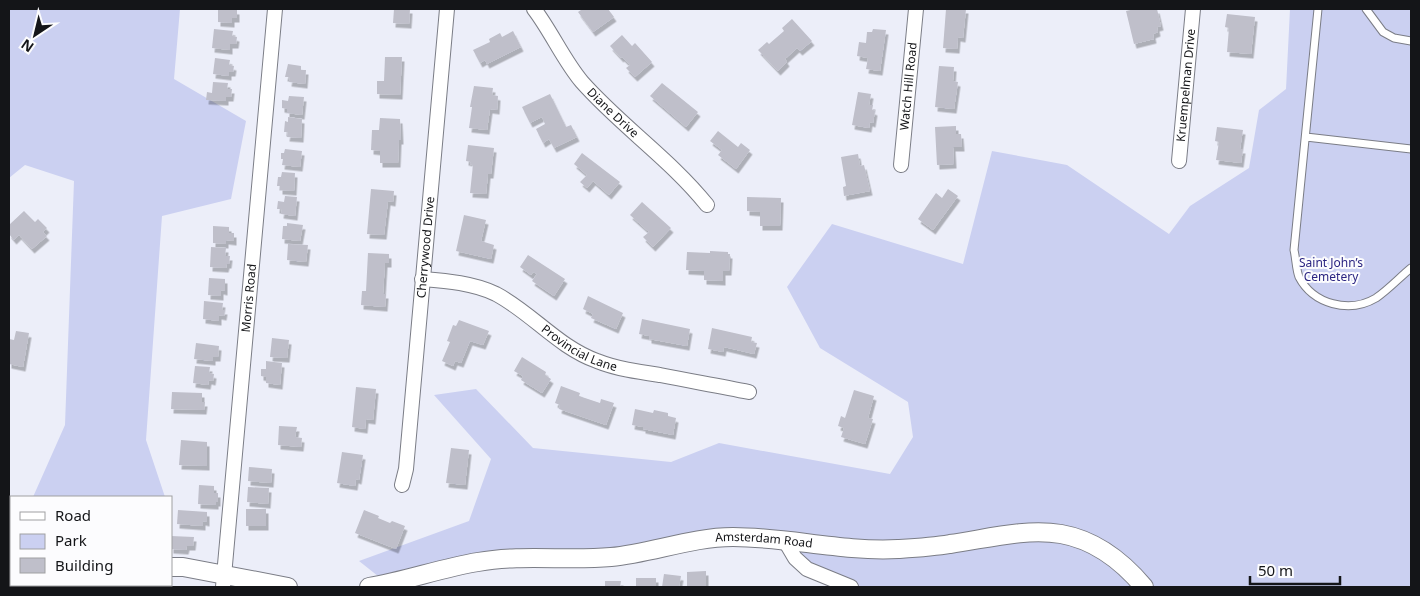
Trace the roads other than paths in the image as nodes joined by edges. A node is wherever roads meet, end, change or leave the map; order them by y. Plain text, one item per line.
1 (275, 9) edge
2 (447, 9) edge
3 (534, 9) edge
4 (916, 9) edge
5 (1193, 9) edge
6 (1318, 9) edge
7 (1366, 9) edge
8 (1411, 41) edge
9 (1306, 137) junction
10 (1411, 149) edge
11 (1178, 161) dead end
12 (901, 165) dead end
13 (707, 205) dead end
14 (1411, 268) edge
15 (422, 279) junction
16 (750, 392) dead end
17 (402, 485) dead end
18 (785, 541) junction
19 (172, 567) edge
20 (224, 582) edge
21 (288, 587) edge
22 (369, 587) edge
23 (851, 587) edge
24 (1144, 587) edge

1 - 20 street, Morris Road
2 - 15 street, Cherrywood Drive
3 - 13 street, Diane Drive
4 - 12 street, Watch Hill Road
5 - 11 street, Kruempelman Drive
6 - 9 lane
7 - 8 lane
9 - 10 lane
9 - 14 lane
15 - 16 street, Provincial Lane
15 - 17 street, Cherrywood Drive
18 - 22 street, Amsterdam Road
18 - 23 street
18 - 24 street, Amsterdam Road
19 - 20 street
20 - 21 street

